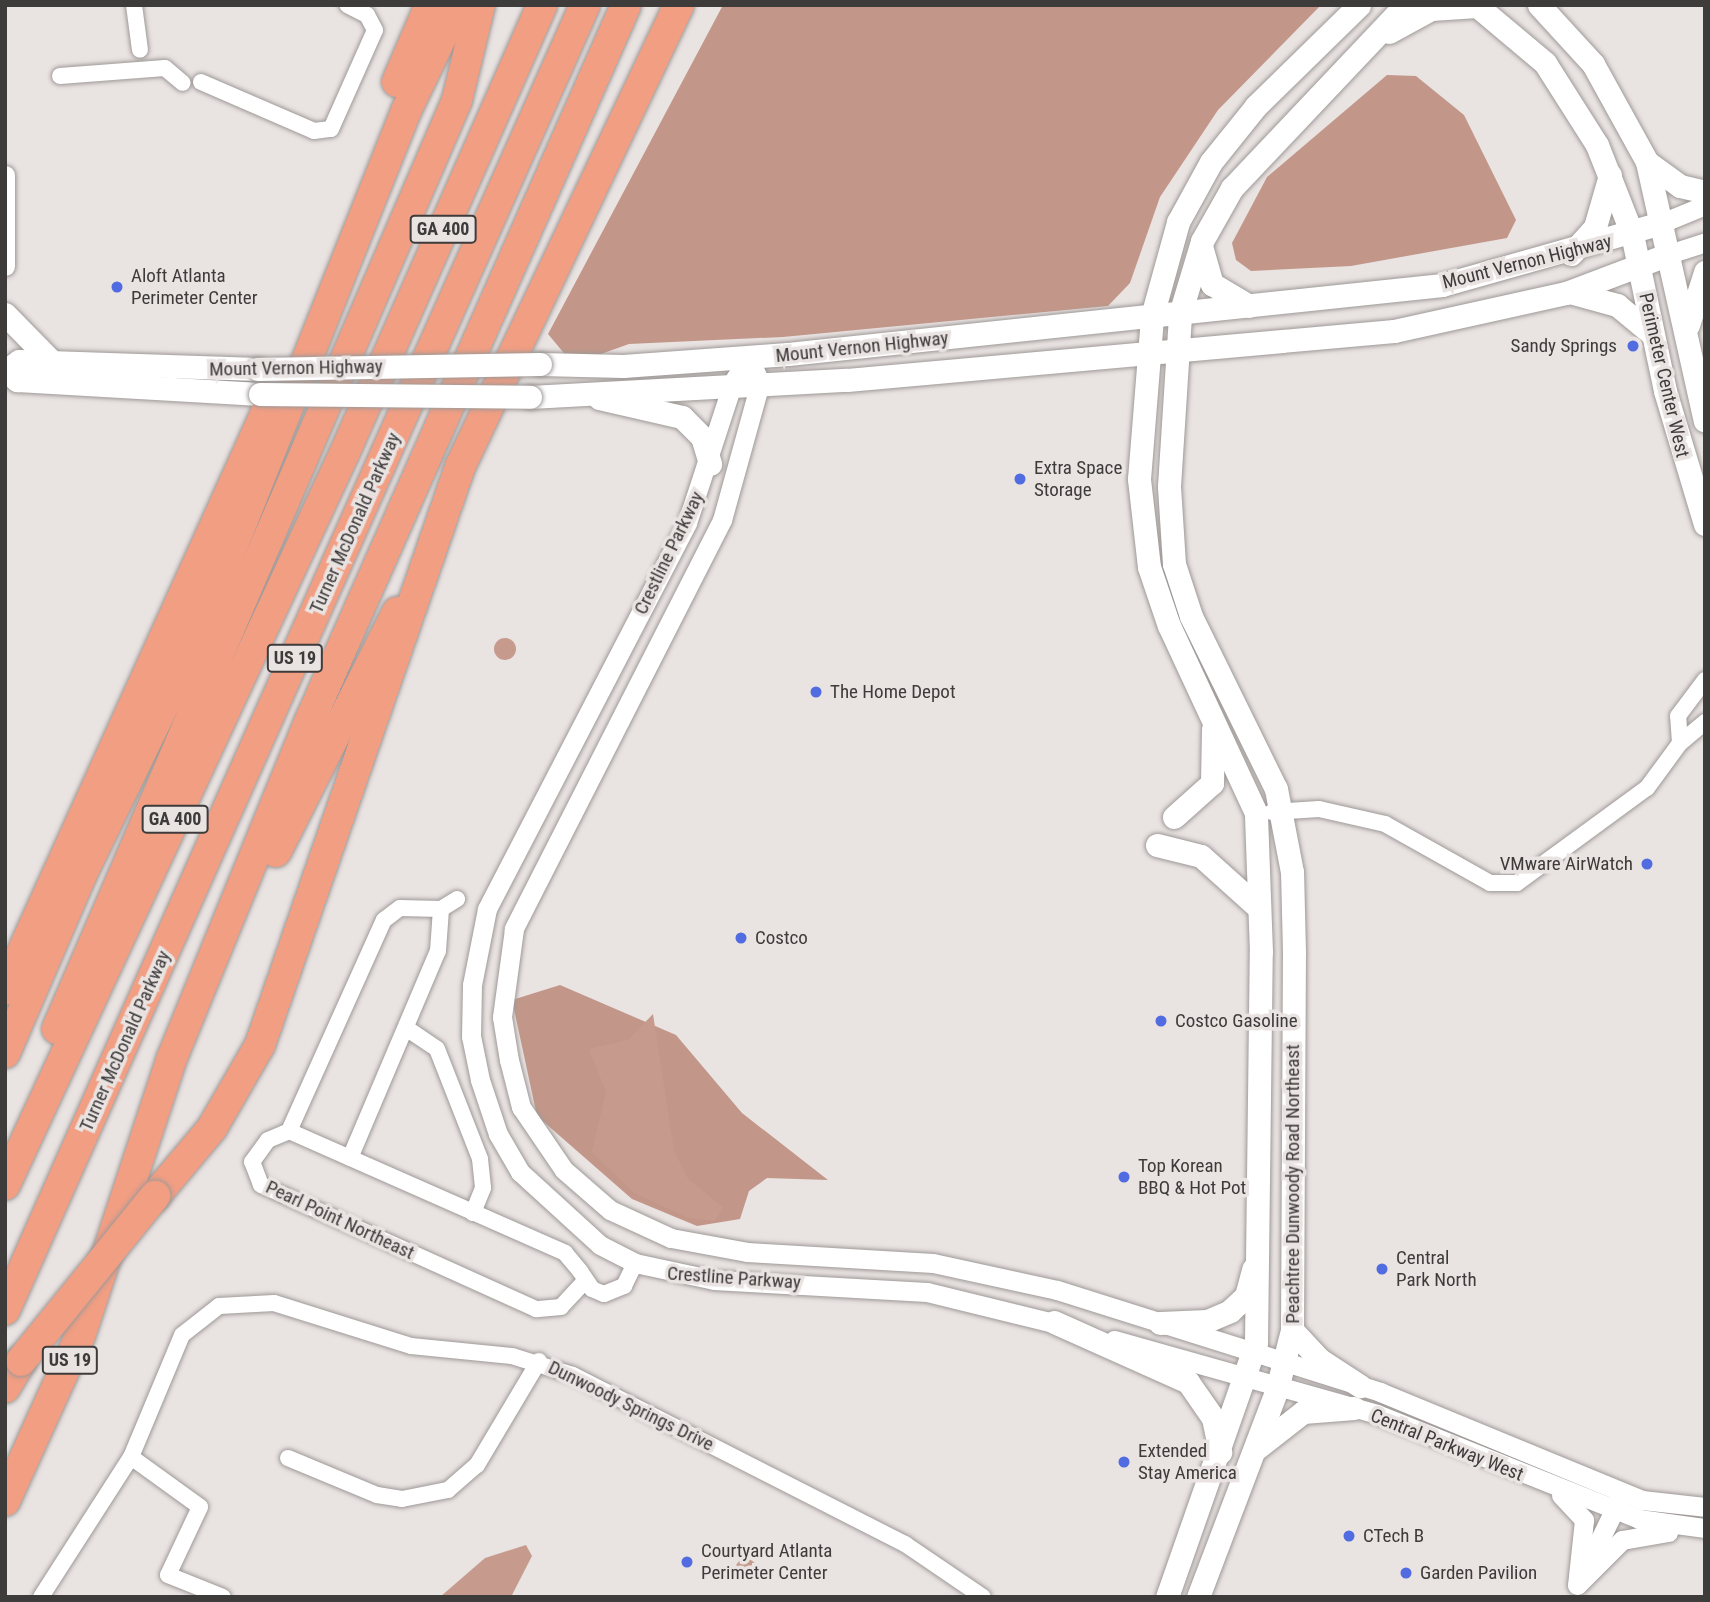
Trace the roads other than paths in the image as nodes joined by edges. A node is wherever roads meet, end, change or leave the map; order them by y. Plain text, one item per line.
1 (134, 5) edge
2 (347, 5) edge
3 (430, 5) edge
4 (457, 5) edge
5 (480, 5) edge
6 (542, 5) edge
7 (585, 5) edge
8 (626, 5) edge
9 (679, 5) edge
10 (1405, 5) edge
11 (1477, 5) edge
12 (1539, 5) edge
13 (1357, 6) edge
14 (1371, 42) junction
15 (140, 50) dead end
16 (60, 76) dead end
17 (201, 82) dead end
18 (183, 83) dead end
19 (1647, 162) junction
20 (1610, 174) junction
21 (5, 175) edge
22 (1705, 192) edge
23 (1705, 205) edge
24 (1664, 222) junction
25 (1632, 234) junction
26 (1705, 242) edge
27 (1200, 245) junction
28 (1672, 253) junction
29 (1571, 254) junction
30 (5, 266) edge
31 (1639, 266) junction
32 (1705, 272) edge
33 (1566, 293) junction
34 (1255, 307) junction
35 (5, 314) edge
36 (1180, 314) junction
37 (1152, 316) junction
38 (1686, 331) junction
39 (1652, 334) junction
40 (1176, 349) junction
41 (1148, 354) junction
42 (749, 357) junction
43 (52, 362) junction
44 (6, 370) edge
45 (733, 382) junction
46 (760, 383) junction
47 (593, 394) junction
48 (1705, 421) edge
49 (710, 464) junction
50 (460, 467) junction
51 (1705, 524) edge
52 (219, 650) junction
53 (1705, 680) edge
54 (1208, 705) junction
55 (589, 710) junction
56 (620, 719) junction
57 (1705, 722) edge
58 (1680, 743) junction
59 (1283, 811) junction
60 (1256, 813) junction
61 (1174, 817) dead end
62 (1157, 845) dead end
63 (82, 874) junction
64 (457, 899) dead end
65 (1259, 908) junction
66 (441, 909) junction
67 (210, 968) junction
68 (5, 990) edge
69 (406, 1028) junction
70 (5, 1053) edge
71 (289, 1131) junction
72 (350, 1158) junction
73 (5, 1179) edge
74 (5, 1185) edge
75 (473, 1213) junction
76 (1261, 1243) junction
77 (747, 1252) junction
78 (635, 1263) junction
79 (1005, 1278) junction
80 (585, 1281) junction
81 (745, 1282) junction
82 (998, 1307) junction
83 (5, 1310) edge
84 (1054, 1322) junction
85 (1160, 1323) junction
86 (1292, 1330) junction
87 (1254, 1354) junction
88 (538, 1361) junction
89 (1286, 1363) junction
90 (1247, 1380) junction
91 (5, 1388) edge
92 (1277, 1389) junction
93 (1357, 1397) junction
94 (1490, 1437) junction
95 (1220, 1452) junction
96 (1252, 1453) junction
97 (131, 1457) junction
98 (1481, 1457) junction
99 (288, 1458) dead end
100 (1546, 1485) junction
101 (5, 1501) edge
102 (1618, 1501) junction
103 (1705, 1507) edge
104 (1697, 1529) edge
105 (1574, 1591) edge
106 (41, 1597) edge
107 (223, 1597) edge
108 (983, 1597) edge
109 (1167, 1597) edge
110 (1198, 1597) edge

1 - 15 street
2 - 17 street
3 - 68 highway
4 - 63 highway
5 - 52 highway
6 - 74 highway, Turner McDonald Parkway / GA 400
7 - 83 highway, Turner McDonald Parkway / US 19
8 - 67 highway, US 19
9 - 50 highway
10 - 14 main road, Peachtree Dunwoody Road Northeast
11 - 14 main road
11 - 20 main road, Perimeter Center West
12 - 19 main road
13 - 37 main road, Peachtree Dunwoody Road Northeast
14 - 27 main road, Peachtree Dunwoody Road Northeast
16 - 18 street
19 - 22 main road
19 - 24 main road, Perimeter Center West
20 - 25 main road, Perimeter Center West
20 - 29 main road
21 - 30 street
23 - 24 street, Mount Vernon Highway
24 - 25 main road, Mount Vernon Highway
24 - 28 main road, Perimeter Center West
25 - 29 main road, Mount Vernon Highway
25 - 31 main road, Perimeter Center West
26 - 28 street, Mount Vernon Highway
27 - 34 main road
27 - 36 main road, Peachtree Dunwoody Road Northeast
28 - 31 main road, Mount Vernon Highway
28 - 38 main road, Perimeter Center West
29 - 34 main road, Mount Vernon Highway
31 - 33 main road, Mount Vernon Highway
31 - 39 main road, Perimeter Center West
32 - 38 main road
33 - 39 main road
33 - 40 main road, Mount Vernon Highway
34 - 36 main road, Mount Vernon Highway
35 - 43 main road
36 - 37 main road, Mount Vernon Highway
36 - 40 main road, Peachtree Dunwoody Road Northeast
37 - 41 main road, Peachtree Dunwoody Road Northeast
37 - 42 main road, Mount Vernon Highway
38 - 48 main road, Perimeter Center West
39 - 51 main road, Perimeter Center West
40 - 41 main road, Mount Vernon Highway
40 - 59 main road, Peachtree Dunwoody Road Northeast
41 - 46 main road, Mount Vernon Highway
41 - 54 main road, Peachtree Dunwoody Road Northeast
42 - 43 main road, Mount Vernon Highway, bridge
42 - 45 street, Crestline Parkway
42 - 46 street
43 - 44 main road, Mount Vernon Highway
44 - 47 main road, Mount Vernon Highway, bridge
45 - 46 main road, Mount Vernon Highway
45 - 47 main road, Mount Vernon Highway
45 - 49 street, Crestline Parkway
46 - 56 street, Crestline Parkway
47 - 49 main road
49 - 55 street, Crestline Parkway
50 - 67 highway
50 - 91 highway, bridge
52 - 63 highway
52 - 73 highway
53 - 58 street
54 - 60 main road, Peachtree Dunwoody Road Northeast
54 - 61 main road
55 - 56 street
55 - 78 street, Crestline Parkway
56 - 77 street, Crestline Parkway
57 - 58 street
58 - 59 street
59 - 60 street
59 - 86 main road, Peachtree Dunwoody Road Northeast
60 - 65 main road, Peachtree Dunwoody Road Northeast
62 - 65 main road
63 - 70 highway
64 - 66 street
65 - 76 main road, Peachtree Dunwoody Road Northeast
66 - 69 street
66 - 71 street
67 - 101 highway, US 19
69 - 72 street
69 - 75 street
71 - 72 street
71 - 80 street, Pearl Point Northeast
72 - 75 street
75 - 80 street
76 - 85 main road
76 - 87 main road, Peachtree Dunwoody Road Northeast
77 - 79 street, Crestline Parkway
77 - 81 street
78 - 80 street
78 - 81 street, Crestline Parkway
79 - 82 street
79 - 85 street, Crestline Parkway
81 - 82 street, Crestline Parkway
82 - 84 street, Crestline Parkway
84 - 90 street, Crestline Parkway
84 - 95 main road
85 - 87 street, Crestline Parkway
86 - 89 main road, Peachtree Dunwoody Road Northeast
86 - 93 main road
87 - 89 street, Crestline Parkway
87 - 90 main road, Peachtree Dunwoody Road Northeast
88 - 97 street, Dunwoody Springs Drive
88 - 99 street
88 - 108 street, Dunwoody Springs Drive
89 - 92 main road, Peachtree Dunwoody Road Northeast
89 - 93 street, Central Parkway West
90 - 92 street, Crestline Parkway
90 - 95 main road, Peachtree Dunwoody Road Northeast
92 - 93 street, Central Parkway West
92 - 96 main road, Peachtree Dunwoody Road Northeast
93 - 94 street, Central Parkway West
93 - 96 main road
93 - 98 street, Central Parkway West
94 - 98 street
94 - 102 street, Central Parkway West
95 - 109 main road, Peachtree Dunwoody Road Northeast
96 - 110 main road, Peachtree Dunwoody Road Northeast
97 - 106 street, Dunwoody Springs Drive
97 - 107 street
98 - 100 street, Central Parkway West
100 - 102 street, Central Parkway West
100 - 105 street
102 - 103 street
102 - 104 street
102 - 105 street
104 - 105 street

